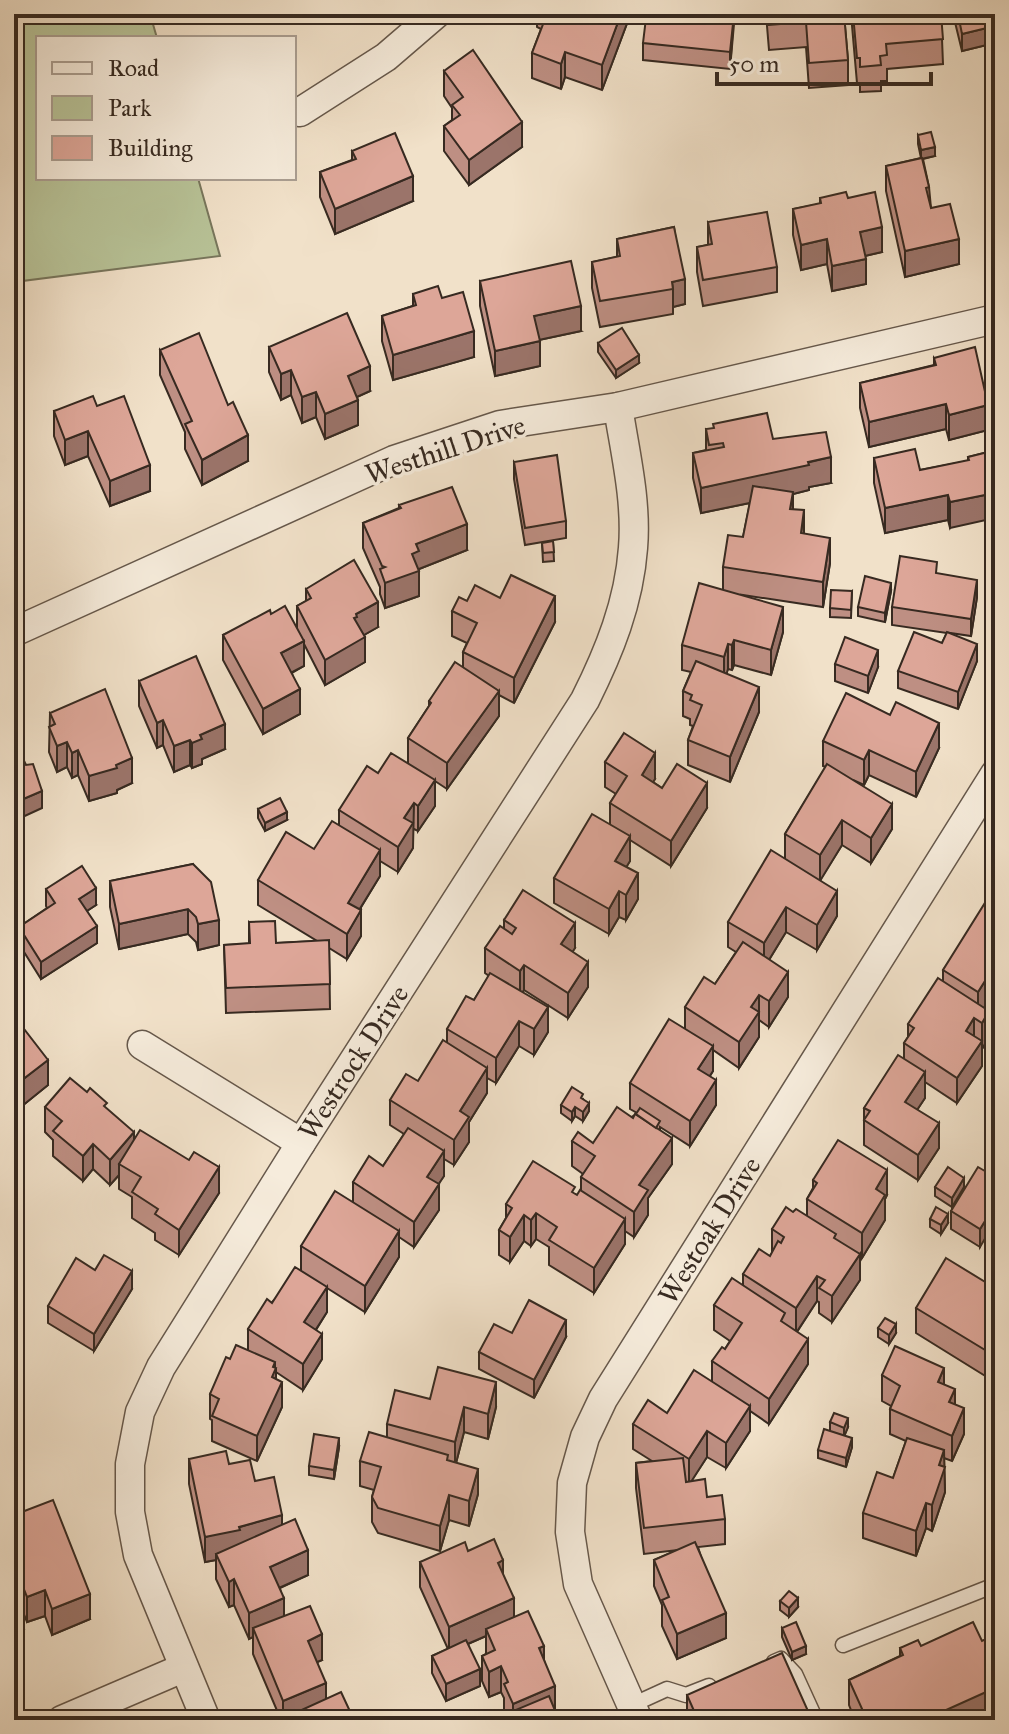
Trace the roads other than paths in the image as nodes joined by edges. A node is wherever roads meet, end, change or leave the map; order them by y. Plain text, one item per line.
1 (436, 14) edge
2 (300, 112) dead end
3 (995, 319) edge
4 (618, 407) junction
5 (14, 632) edge
6 (995, 774) edge
7 (142, 1045) dead end
8 (301, 1143) junction
9 (995, 1585) edge
10 (843, 1645) dead end
11 (183, 1668) junction
12 (754, 1669) edge
13 (727, 1680) edge
14 (635, 1713) edge
15 (62, 1720) edge
16 (206, 1720) edge
17 (816, 1720) edge

1 - 2 street
3 - 4 street, Westhill Drive
4 - 5 street, Westhill Drive
4 - 8 street, Westrock Drive
6 - 14 street, Westoak Drive
7 - 8 street
8 - 11 street, Westrock Drive
9 - 10 lane
11 - 15 street
11 - 16 street, Westrock Drive
12 - 17 lane
13 - 14 lane

